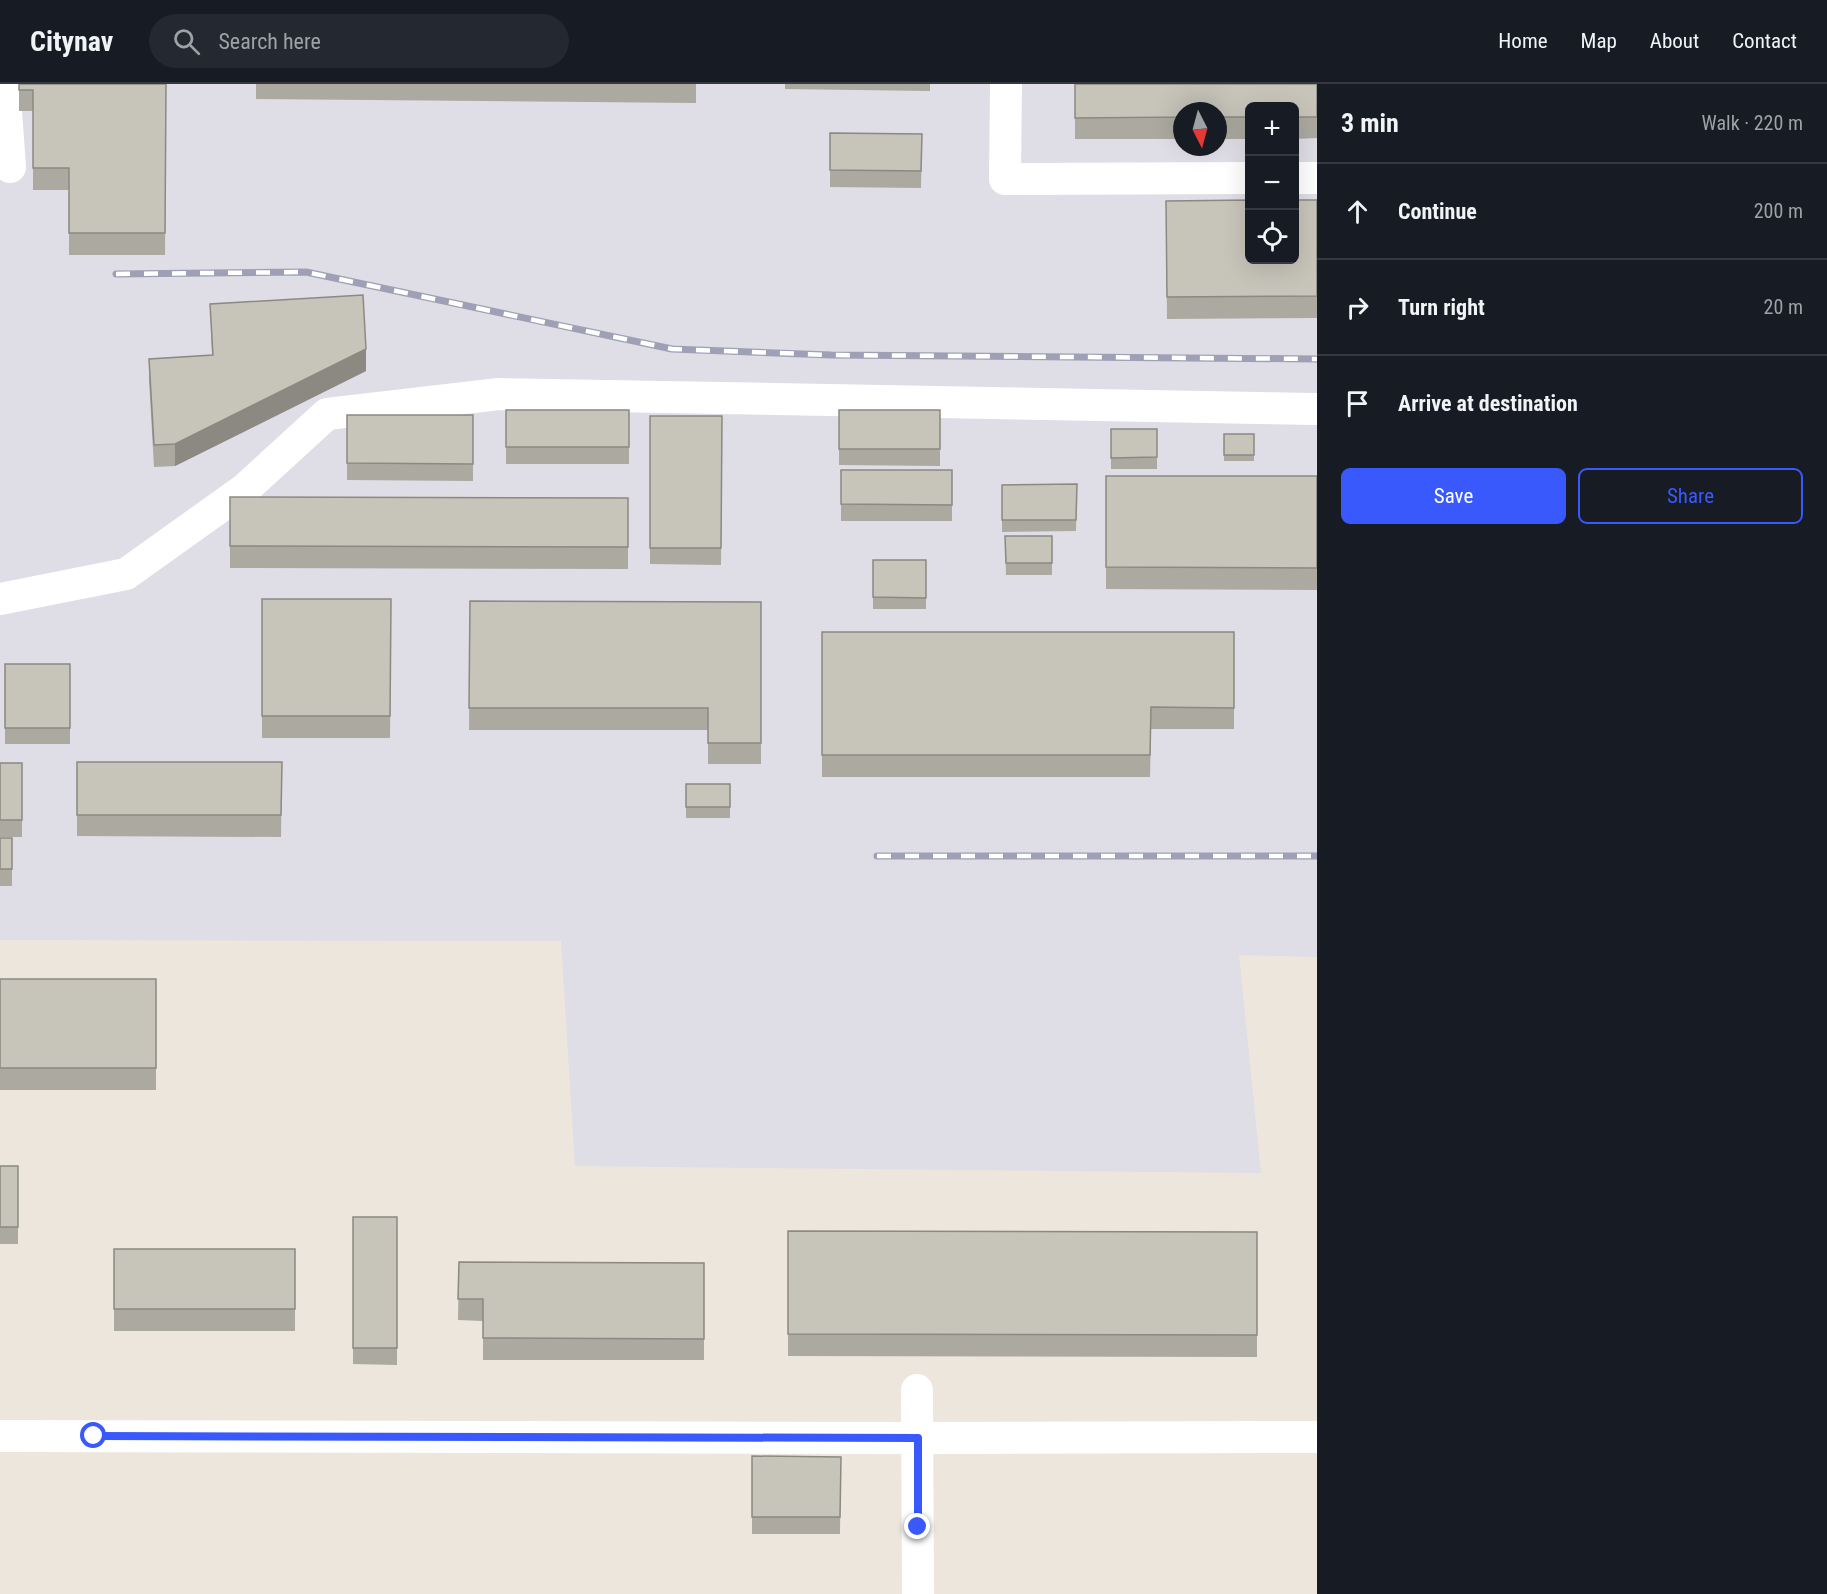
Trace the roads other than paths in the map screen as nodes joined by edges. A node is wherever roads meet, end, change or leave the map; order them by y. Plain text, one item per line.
1 (4, 84) edge
2 (1006, 84) edge
3 (10, 167) dead end
4 (1245, 178) edge
5 (1299, 178) edge
6 (1317, 178) edge
7 (1317, 410) edge
8 (0, 599) edge
9 (917, 1390) dead end
10 (0, 1436) edge
11 (1317, 1437) edge
12 (918, 1438) junction
13 (918, 1594) edge

1 - 3 street
2 - 4 street
5 - 6 street
7 - 8 street
9 - 12 street
10 - 12 street
11 - 12 street
12 - 13 street

